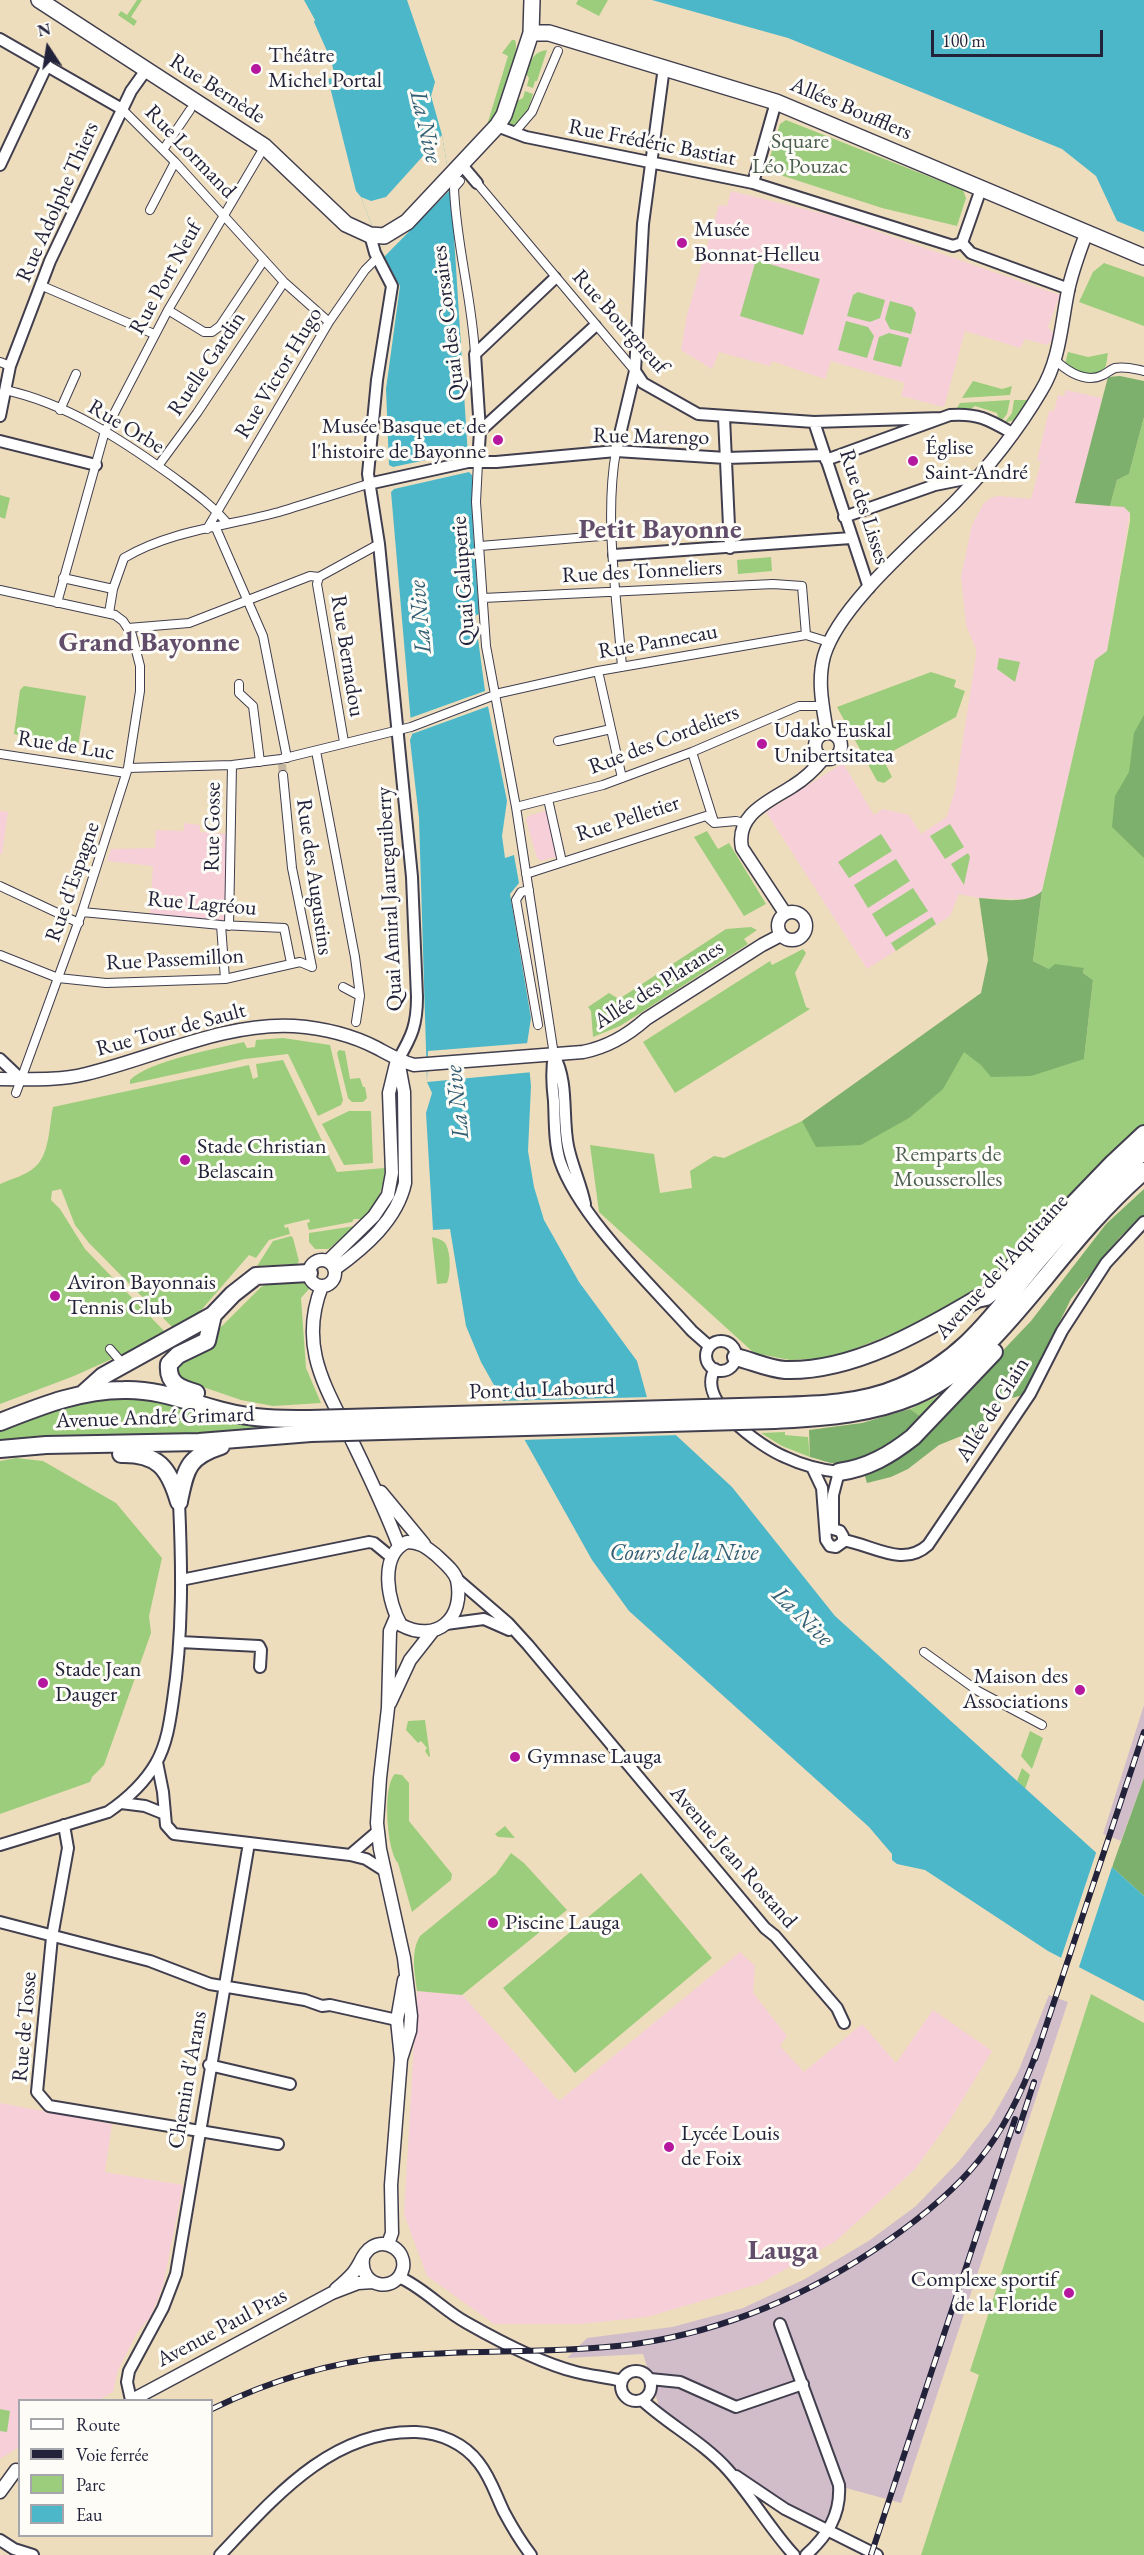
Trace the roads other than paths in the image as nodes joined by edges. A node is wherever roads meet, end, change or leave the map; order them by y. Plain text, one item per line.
1 (39, 0) edge
2 (532, 0) edge
3 (531, 33) junction
4 (0, 39) edge
5 (558, 51) dead end
6 (47, 65) junction
7 (664, 67) junction
8 (146, 70) junction
9 (776, 102) junction
10 (122, 109) junction
11 (190, 110) dead end
12 (497, 126) junction
13 (514, 133) junction
14 (266, 144) junction
15 (163, 150) junction
16 (175, 162) junction
17 (651, 163) junction
18 (461, 164) junction
19 (0, 165) edge
20 (454, 180) junction
21 (477, 183) joint
22 (753, 183) junction
23 (981, 189) junction
24 (150, 210) dead end
25 (223, 214) junction
26 (1086, 234) junction
27 (373, 236) junction
28 (962, 243) junction
29 (1144, 257) edge
30 (377, 258) junction
31 (264, 260) junction
32 (555, 278) junction
33 (284, 282) junction
34 (40, 285) junction
35 (1069, 289) junction
36 (168, 310) junction
37 (329, 322) junction
38 (595, 326) junction
39 (154, 334) junction
40 (475, 354) junction
41 (1055, 360) junction
42 (5, 364) edge
43 (635, 371) junction
44 (1144, 371) edge
45 (76, 374) dead end
46 (5, 390) junction
47 (60, 410) junction
48 (0, 416) edge
49 (724, 417) junction
50 (942, 418) junction
51 (814, 422) junction
52 (105, 431) junction
53 (480, 431) junction
54 (1012, 433) junction
55 (0, 441) edge
56 (616, 451) junction
57 (825, 457) junction
58 (726, 458) junction
59 (473, 462) junction
60 (96, 465) junction
61 (158, 466) junction
62 (980, 476) junction
63 (368, 484) junction
64 (218, 512) junction
65 (844, 517) junction
66 (227, 523) junction
67 (211, 528) junction
68 (613, 535) junction
69 (851, 537) junction
70 (379, 544) junction
71 (480, 546) junction
72 (730, 548) junction
73 (614, 555) junction
74 (318, 577) junction
75 (63, 578) junction
76 (869, 588) junction
77 (114, 589) junction
78 (0, 590) edge
79 (616, 591) junction
80 (483, 598) junction
81 (247, 600) junction
82 (57, 603) junction
83 (109, 613) junction
84 (128, 628) junction
85 (806, 635) junction
86 (829, 642) junction
87 (622, 667) junction
88 (598, 671) junction
89 (238, 684) dead end
90 (491, 698) junction
91 (823, 706) junction
92 (611, 729) junction
93 (398, 731) junction
94 (827, 733) junction
95 (558, 741) dead end
96 (344, 742) junction
97 (316, 751) junction
98 (692, 752) junction
99 (0, 754) edge
100 (824, 758) junction
101 (283, 760) junction
102 (260, 762) junction
103 (232, 765) junction
104 (127, 770) junction
105 (283, 775) tunnel mouth
106 (622, 778) junction
107 (548, 799) junction
108 (516, 807) junction
109 (714, 823) junction
110 (744, 823) junction
111 (562, 862) junction
112 (526, 874) junction
113 (0, 886) edge
114 (529, 890) junction
115 (82, 912) junction
116 (785, 914) junction
117 (79, 923) junction
118 (225, 926) junction
119 (781, 935) junction
120 (0, 955) edge
121 (291, 963) junction
122 (58, 978) junction
123 (225, 979) junction
124 (343, 987) dead end
125 (360, 996) junction
126 (356, 1022) dead end
127 (538, 1025) dead end
128 (554, 1055) junction
129 (1, 1059) edge
130 (398, 1060) junction
131 (428, 1065) joint
132 (0, 1073) edge
133 (0, 1079) edge
134 (21, 1079) junction
135 (16, 1093) dead end
136 (1144, 1134) edge
137 (1144, 1152) edge
138 (1144, 1171) edge
139 (1144, 1222) edge
140 (1036, 1263) junction
141 (332, 1265) junction
142 (309, 1273) junction
143 (322, 1286) junction
144 (977, 1299) junction
145 (1026, 1300) junction
146 (213, 1315) junction
147 (709, 1346) junction
148 (110, 1349) dead end
149 (736, 1357) junction
150 (123, 1364) junction
151 (715, 1370) junction
152 (83, 1394) junction
153 (223, 1411) junction
154 (775, 1413) junction
155 (0, 1422) edge
156 (311, 1426) junction
157 (252, 1437) junction
158 (46, 1445) junction
159 (0, 1449) edge
160 (812, 1467) junction
161 (839, 1472) junction
162 (367, 1473) junction
163 (178, 1502) junction
164 (830, 1531) junction
165 (424, 1545) junction
166 (399, 1546) junction
167 (391, 1557) junction
168 (456, 1579) junction
169 (181, 1580) junction
170 (396, 1617) junction
171 (446, 1624) junction
172 (432, 1632) junction
173 (519, 1636) junction
174 (180, 1642) junction
175 (924, 1652) dead end
176 (260, 1668) dead end
177 (388, 1708) junction
178 (1042, 1725) dead end
179 (157, 1762) junction
180 (121, 1803) junction
181 (165, 1814) junction
182 (64, 1825) junction
183 (378, 1831) junction
184 (249, 1843) junction
185 (0, 1845) edge
186 (350, 1854) junction
187 (385, 1871) junction
188 (0, 1922) edge
189 (52, 1937) junction
190 (405, 1972) junction
191 (224, 1987) junction
192 (397, 2020) junction
193 (844, 2023) dead end
194 (401, 2059) junction
195 (210, 2065) junction
196 (290, 2084) dead end
197 (198, 2132) junction
198 (278, 2144) dead end
199 (388, 2244) junction
200 (363, 2259) junction
201 (399, 2277) junction
202 (373, 2282) junction
203 (332, 2293) junction
204 (780, 2324) dead end
205 (650, 2379) junction
206 (622, 2380) junction
207 (803, 2384) junction
208 (131, 2399) edge
209 (133, 2399) edge
210 (642, 2400) junction
211 (18, 2469) edge
212 (729, 2471) junction
213 (0, 2476) edge
214 (0, 2492) edge
215 (827, 2531) junction
216 (0, 2540) edge
217 (33, 2555) edge
218 (220, 2555) edge
219 (531, 2555) edge
220 (794, 2555) edge
221 (806, 2555) edge
222 (877, 2555) edge

1 - 8 main road, Rue Bernède
2 - 3 main road
3 - 7 main road, Allées Boufflers
3 - 12 main road
4 - 6 street, Rue Lormand
5 - 13 street
6 - 10 street, Rue Lormand
6 - 19 street
7 - 9 main road, Allées Boufflers
7 - 17 street
8 - 10 street, Rue Adolphe Thiers
8 - 14 main road, Rue Bernède
9 - 22 street
9 - 23 main road, Allées Boufflers
10 - 15 street, Rue Lormand
10 - 34 street, Rue Adolphe Thiers
11 - 15 street
12 - 13 street, Rue Frédéric Bastiat
12 - 18 main road
13 - 17 street, Rue Frédéric Bastiat
14 - 25 street, Rue Port Neuf
14 - 27 main road, Rue Bernède
15 - 16 street, Rue Lormand
16 - 24 street
16 - 25 street, Rue Lormand
17 - 22 street, Rue Frédéric Bastiat
17 - 43 street
18 - 20 main road
18 - 21 street, Rue Bourgneuf
20 - 27 main road
20 - 40 street, Quai des Corsaires
21 - 32 street, Rue Bourgneuf
22 - 28 street, Rue Frédéric Bastiat
23 - 26 main road, Allées Boufflers
23 - 28 street
25 - 31 street, Rue Lormand
25 - 36 street, Rue Port Neuf
26 - 29 main road, Allées Boufflers
26 - 35 street
27 - 30 street, Quai Amiral Jaureguiberry
28 - 35 street, Rue Frédéric Bastiat
30 - 37 street, Rue Victor Hugo
30 - 63 street, Quai Amiral Jaureguiberry
31 - 33 street, Rue Lormand
31 - 36 street
32 - 38 street, Rue Bourgneuf
32 - 40 street
33 - 37 street, Rue Lormand
33 - 61 street, Ruelle Gardin
34 - 39 street
34 - 42 street, Rue Adolphe Thiers
35 - 41 street
36 - 39 street, Rue Port Neuf
37 - 64 street, Rue Victor Hugo
38 - 43 street, Rue Bourgneuf
38 - 53 street
39 - 52 street, Rue Port Neuf
40 - 53 street, Quai des Corsaires
41 - 44 street
41 - 54 street
42 - 46 street, Rue Adolphe Thiers
43 - 49 street, Rue Bourgneuf
43 - 56 street
45 - 47 street
46 - 47 street, Rue Orbe
46 - 48 street, Rue Adolphe Thiers
47 - 52 street, Rue Orbe
49 - 51 street, Rue Bourgneuf
49 - 58 street
50 - 51 street, Rue Bourgneuf
50 - 54 street
50 - 57 street, Rue Marengo
51 - 57 street, Rue des Lisses
52 - 60 street, Rue Port Neuf
52 - 61 street, Rue Orbe
53 - 59 street, Quai des Corsaires
54 - 62 street
55 - 60 street
56 - 58 street, Rue Marengo
56 - 59 street, Rue Marengo
56 - 68 street
57 - 58 street, Rue Marengo
57 - 65 street, Rue des Lisses
58 - 72 street
59 - 63 street, Rue Marengo
59 - 71 street, Quai Galuperie
60 - 75 street, Rue Port Neuf
61 - 64 street, Rue Orbe
62 - 65 street
62 - 76 street
63 - 66 street
63 - 70 street, Quai Amiral Jaureguiberry
64 - 66 street, Rue Orbe
64 - 67 street, Rue Victor Hugo
65 - 69 street, Rue des Lisses
66 - 67 street
67 - 77 street
67 - 81 street
68 - 71 street
68 - 73 street
69 - 72 street
69 - 76 street, Rue des Lisses
70 - 74 street
70 - 93 street, Quai Amiral Jaureguiberry
71 - 80 street, Quai Galuperie
72 - 73 street
73 - 79 street
74 - 81 street
74 - 96 street, Rue Bernadou
75 - 77 street
75 - 82 street, Rue Port Neuf
76 - 86 street, Rue des Lisses
77 - 83 street
78 - 82 street
79 - 80 street, Rue des Tonneliers
79 - 85 street, Rue des Tonneliers
79 - 87 street
80 - 90 street, Quai Galuperie
81 - 84 street
81 - 101 street
82 - 83 street
83 - 84 street
84 - 104 street, Rue d'Espagne
85 - 86 street, Rue Pannecau
85 - 87 street, Rue Pannecau
86 - 91 street, Rue des Lisses
87 - 88 street, Rue Pannecau
88 - 90 street, Rue Pannecau
88 - 92 street
89 - 102 street
90 - 93 street, Rue Pannecau
90 - 108 street, Quai Galuperie
91 - 94 street, Rue des Lisses
91 - 98 street, Rue des Cordeliers
92 - 95 street
92 - 106 street
93 - 96 street, Rue Pannecau
93 - 130 street, Quai Amiral Jaureguiberry
94 - 100 street
94 - 100 street
96 - 97 street, Rue Pannecau
97 - 101 street, Rue de Luc
97 - 125 street
98 - 106 street, Rue des Cordeliers
98 - 109 street
99 - 104 street, Rue de Luc
100 - 110 street
101 - 102 street, Rue de Luc
102 - 103 street, Rue de Luc
103 - 104 street, Rue de Luc
103 - 118 street, Rue Gosse
104 - 115 street, Rue d'Espagne
105 - 121 street, Rue des Augustins
106 - 107 street, Rue des Cordeliers
107 - 108 street, Rue des Cordeliers
107 - 111 street
108 - 112 street, Quai Galuperie
109 - 110 street, Rue Pelletier
109 - 111 street, Rue Pelletier
110 - 116 street, Allée des Platanes
111 - 112 street, Rue Pelletier
112 - 114 street, Quai Galuperie
113 - 117 street
114 - 127 street
114 - 128 street, Quai Galuperie
115 - 117 street, Rue d'Espagne
115 - 118 street, Rue Lagréou
116 - 119 street
116 - 119 street, Allée des Platanes
117 - 122 street, Rue d'Espagne
118 - 121 street, Rue Lagréou
118 - 123 street, Rue Gosse
119 - 128 street, Allée des Platanes
120 - 122 street, Rue Passemillon
121 - 123 street, Rue Passemillon
122 - 123 street, Rue Passemillon
122 - 134 street, Rue d'Espagne
124 - 125 street
125 - 126 street
128 - 131 street, Allée des Platanes
128 - 147 street
129 - 132 street
129 - 134 street
130 - 131 street, Rue Tour de Sault
130 - 134 street, Rue Tour de Sault
130 - 141 street
133 - 134 street, Rue Tour de Sault
134 - 135 street, Rue d'Espagne
136 - 144 main road
137 - 140 main road, Avenue de l'Aquitaine
138 - 145 main road, Avenue de l'Aquitaine
139 - 164 street, Allée de Glain
140 - 144 main road
140 - 154 main road, Avenue de l'Aquitaine
141 - 142 street
141 - 143 street
142 - 143 street
142 - 146 main road
143 - 162 street
144 - 149 main road
145 - 154 main road, Avenue de l'Aquitaine
145 - 161 main road
146 - 150 main road
146 - 153 main road
147 - 149 street
147 - 151 street
148 - 150 street
149 - 151 street
150 - 152 main road
151 - 160 street
152 - 153 main road, Avenue André Grimard
152 - 155 main road, Avenue André Grimard
153 - 156 main road, Avenue André Grimard
154 - 156 main road, Pont du Labourd, bridge
156 - 157 main road, Avenue André Grimard
157 - 158 main road, Avenue André Grimard
157 - 163 main road
158 - 159 main road, Avenue André Grimard
158 - 163 main road
160 - 161 street
160 - 164 street
161 - 164 street
162 - 165 street
162 - 166 street
163 - 169 street
165 - 166 street
165 - 168 street
166 - 167 street
167 - 169 street
167 - 170 street
168 - 171 street
168 - 173 street, Avenue Jean Rostand
169 - 174 street
170 - 172 street
170 - 177 street
171 - 172 street
171 - 173 street, Avenue Jean Rostand
172 - 177 street
173 - 193 street, Avenue Jean Rostand
174 - 176 street
174 - 179 street
175 - 178 street
177 - 183 street
179 - 180 street
179 - 181 street
180 - 181 street
180 - 182 street
181 - 184 street
182 - 185 street
182 - 189 street, Rue de Tosse
183 - 186 street
183 - 187 street
184 - 186 street
184 - 191 street
186 - 187 street
187 - 190 street
188 - 189 street, Chemin d'Arans
189 - 191 street, Chemin d'Arans
189 - 197 street, Rue de Tosse
190 - 192 street
190 - 194 street
191 - 192 street
191 - 195 street, Chemin d'Arans
192 - 194 street
194 - 199 street
195 - 196 street
195 - 197 street, Chemin d'Arans
197 - 198 street, Rue de Tosse
197 - 208 street, Chemin d'Arans
199 - 200 street
199 - 201 street
200 - 202 street
200 - 203 street, Avenue Paul Pras
201 - 202 street
201 - 206 street
202 - 203 street, Avenue Paul Pras
203 - 209 street, Avenue Paul Pras
204 - 207 street
205 - 206 street
205 - 207 street
205 - 210 street
206 - 210 street
207 - 215 street
210 - 212 street
211 - 213 street
211 - 214 street
212 - 215 street
212 - 220 street
215 - 221 street
215 - 222 street
216 - 217 street
218 - 219 street

